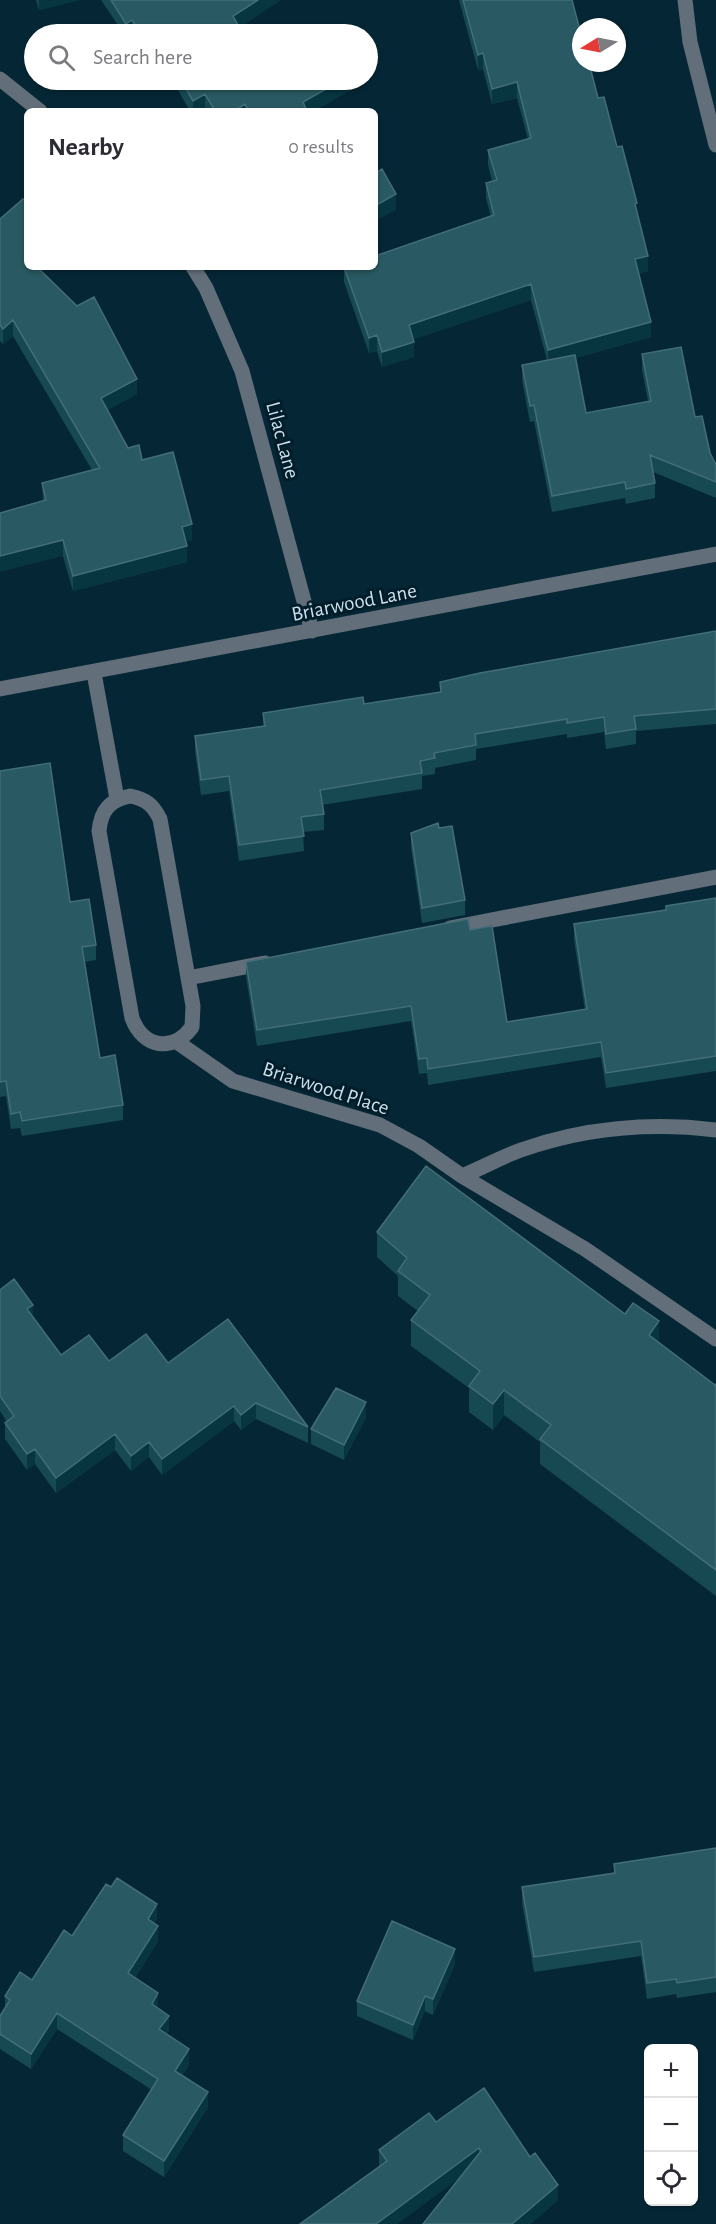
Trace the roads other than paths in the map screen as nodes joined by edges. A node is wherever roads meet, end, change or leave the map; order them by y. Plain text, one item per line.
1 (685, 0) edge
2 (0, 80) edge
3 (36, 108) edge
4 (716, 145) edge
5 (195, 270) edge
6 (716, 554) edge
7 (312, 631) junction
8 (94, 673) junction
9 (0, 689) edge
10 (117, 799) junction
11 (716, 878) edge
12 (435, 931) edge
13 (282, 960) edge
14 (188, 978) junction
15 (177, 1042) junction
16 (716, 1130) edge
17 (462, 1176) junction
18 (716, 1339) edge

1 - 4 street
2 - 3 street
5 - 7 street, Lilac Lane
6 - 7 street, Briarwood Lane
7 - 8 street, Briarwood Lane
8 - 9 street, Briarwood Lane
8 - 10 street
10 - 14 street
10 - 15 street
11 - 12 street
13 - 14 street
14 - 15 street
15 - 17 street, Briarwood Place
16 - 17 street
17 - 18 street, Briarwood Place

